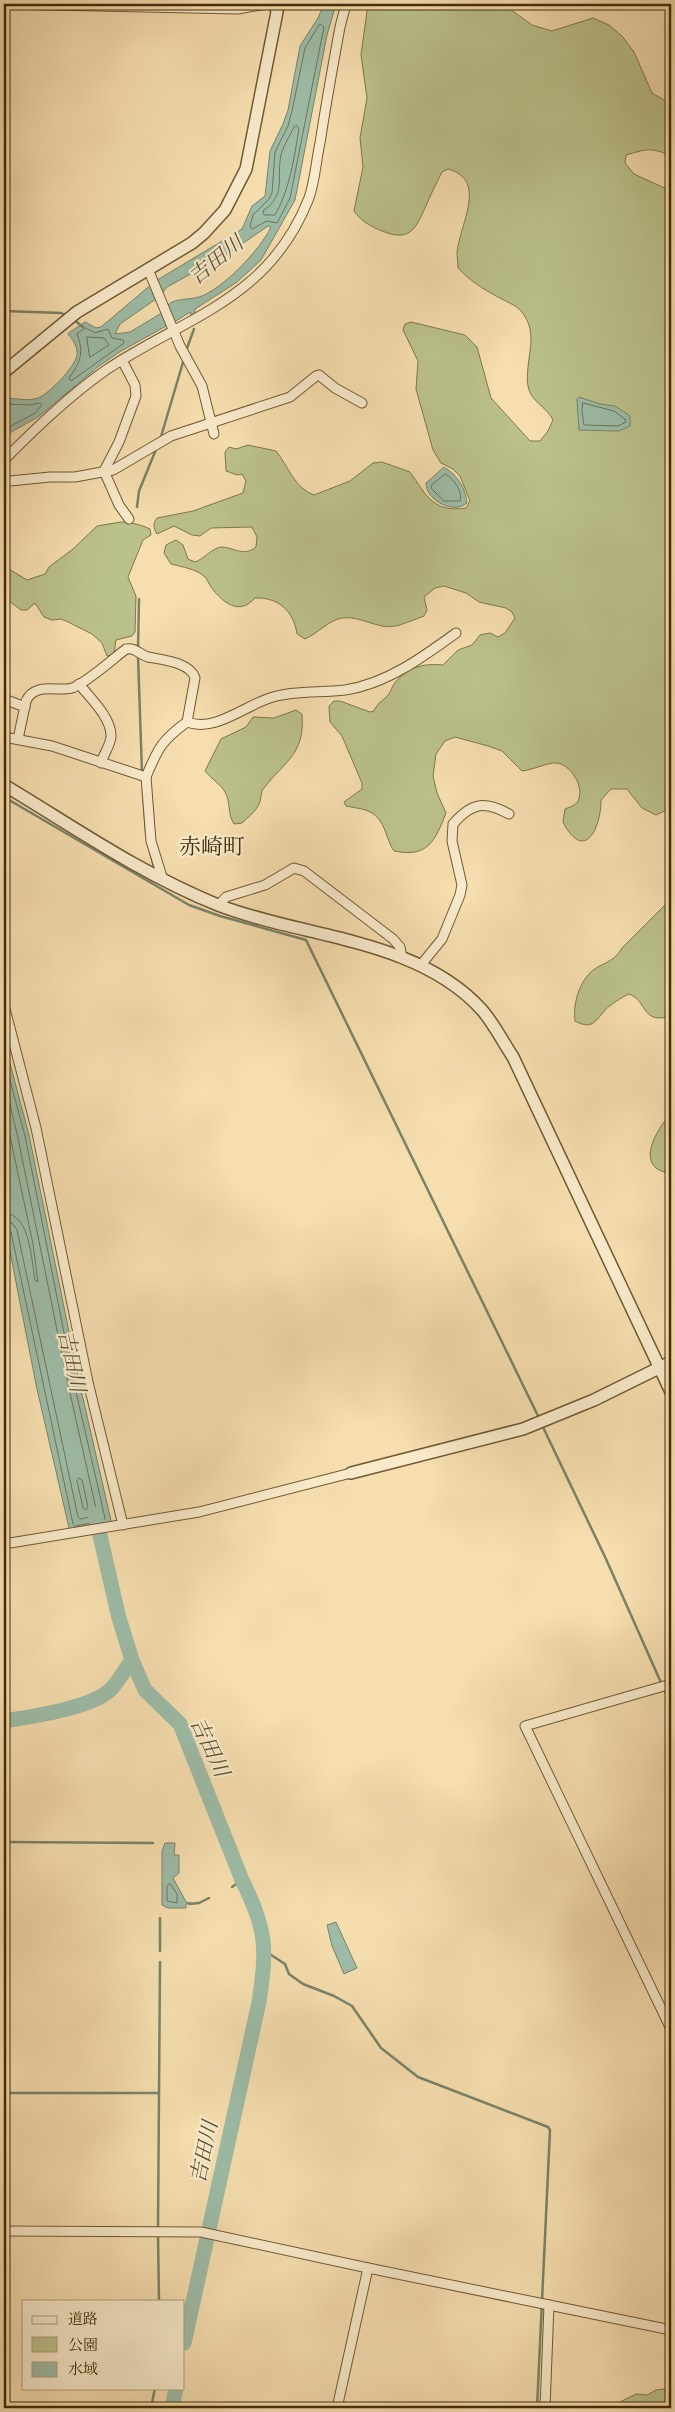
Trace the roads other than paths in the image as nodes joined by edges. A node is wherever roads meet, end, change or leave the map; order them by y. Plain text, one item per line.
1 (4, 4) edge
2 (266, 4) edge
3 (275, 4) edge
4 (346, 4) edge
5 (149, 272) junction
6 (174, 329) junction
7 (122, 360) junction
8 (4, 372) edge
9 (362, 403) dead end
10 (210, 423) junction
11 (214, 434) dead end
12 (4, 460) edge
13 (104, 472) junction
14 (4, 478) edge
15 (129, 518) dead end
16 (456, 633) dead end
17 (79, 684) junction
18 (4, 699) edge
19 (25, 707) junction
20 (187, 722) junction
21 (4, 737) edge
22 (18, 739) junction
23 (101, 763) junction
24 (142, 776) junction
25 (4, 785) edge
26 (509, 814) dead end
27 (163, 880) junction
28 (219, 905) junction
29 (402, 958) junction
30 (420, 966) junction
31 (4, 1005) edge
32 (671, 1362) edge
33 (660, 1369) junction
34 (671, 1392) edge
35 (351, 1473) joint
36 (121, 1526) junction
37 (4, 1544) edge
38 (671, 1684) edge
39 (671, 2029) edge
40 (4, 2231) edge
41 (368, 2268) junction
42 (549, 2305) junction
43 (671, 2330) edge
44 (337, 2408) edge
45 (545, 2408) edge

1 - 2 street
3 - 5 street
4 - 6 street
5 - 6 street
5 - 8 street
6 - 7 street
6 - 10 street
7 - 12 street
7 - 13 street
9 - 10 street
10 - 11 street
10 - 13 street
13 - 14 street
13 - 15 street
16 - 20 street
17 - 19 street
17 - 20 street
17 - 23 street
18 - 19 street
19 - 22 street
20 - 24 street
21 - 22 street
22 - 23 street
23 - 24 street
24 - 27 street
25 - 27 street
26 - 30 street
27 - 28 street
28 - 29 street
28 - 29 street
29 - 30 street
30 - 33 street
31 - 36 street
32 - 33 street
33 - 34 street
33 - 35 street
35 - 36 street
36 - 37 street
38 - 39 street
40 - 41 street
41 - 42 street
41 - 44 street
42 - 43 street
42 - 45 street

